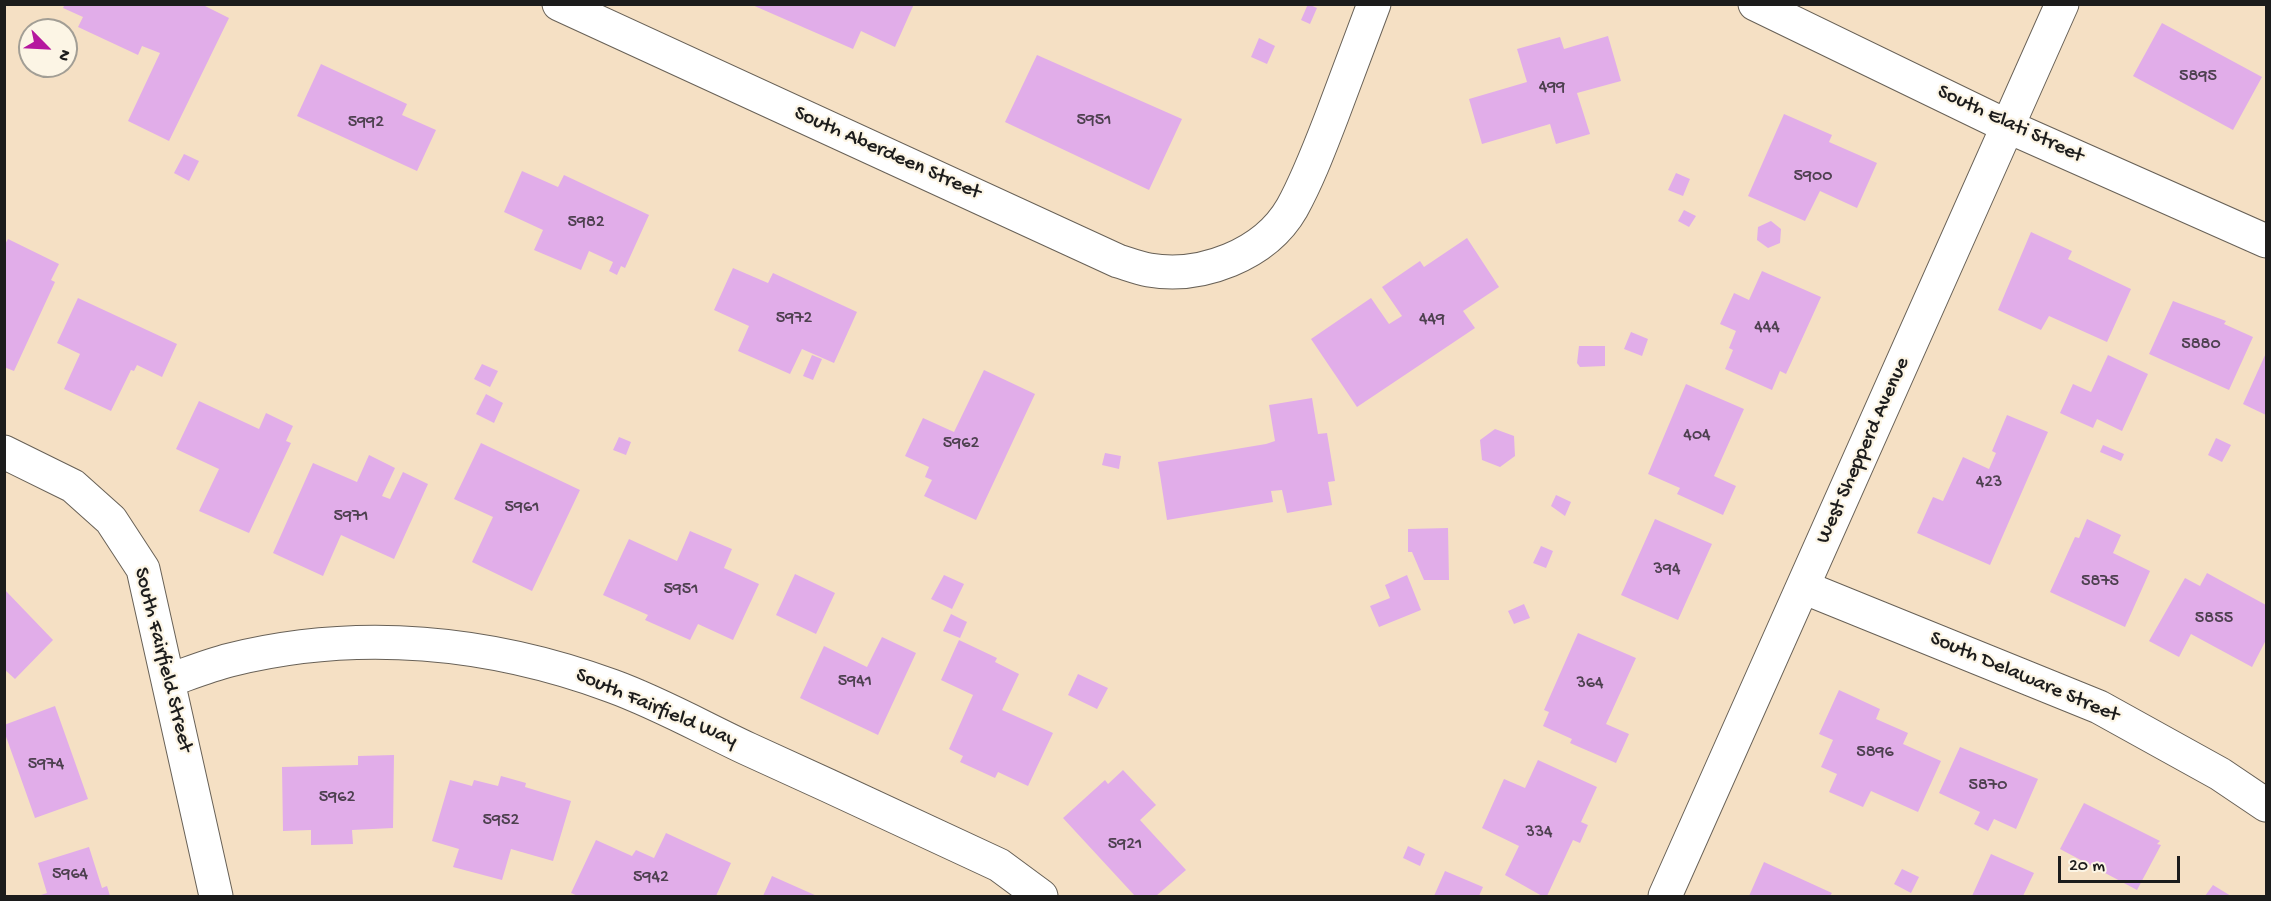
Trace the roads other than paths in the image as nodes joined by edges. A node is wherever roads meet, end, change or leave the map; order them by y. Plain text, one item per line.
1 (559, 4) edge
2 (1374, 4) edge
3 (1755, 4) edge
4 (2062, 4) edge
5 (2008, 127) junction
6 (2266, 241) edge
7 (4, 452) edge
8 (1803, 587) junction
9 (170, 680) junction
10 (2266, 805) edge
11 (216, 897) edge
12 (1041, 897) edge
13 (1665, 897) edge

1 - 2 street, South Aberdeen Street
3 - 5 street, South Elati Street
4 - 5 street, West Shepperd Avenue
5 - 6 street, South Elati Street
5 - 8 street, West Shepperd Avenue
7 - 9 street, South Fairfield Street
8 - 10 street, South Delaware Street
8 - 13 street, West Shepperd Avenue
9 - 11 street, South Fairfield Street
9 - 12 street, South Fairfield Way

